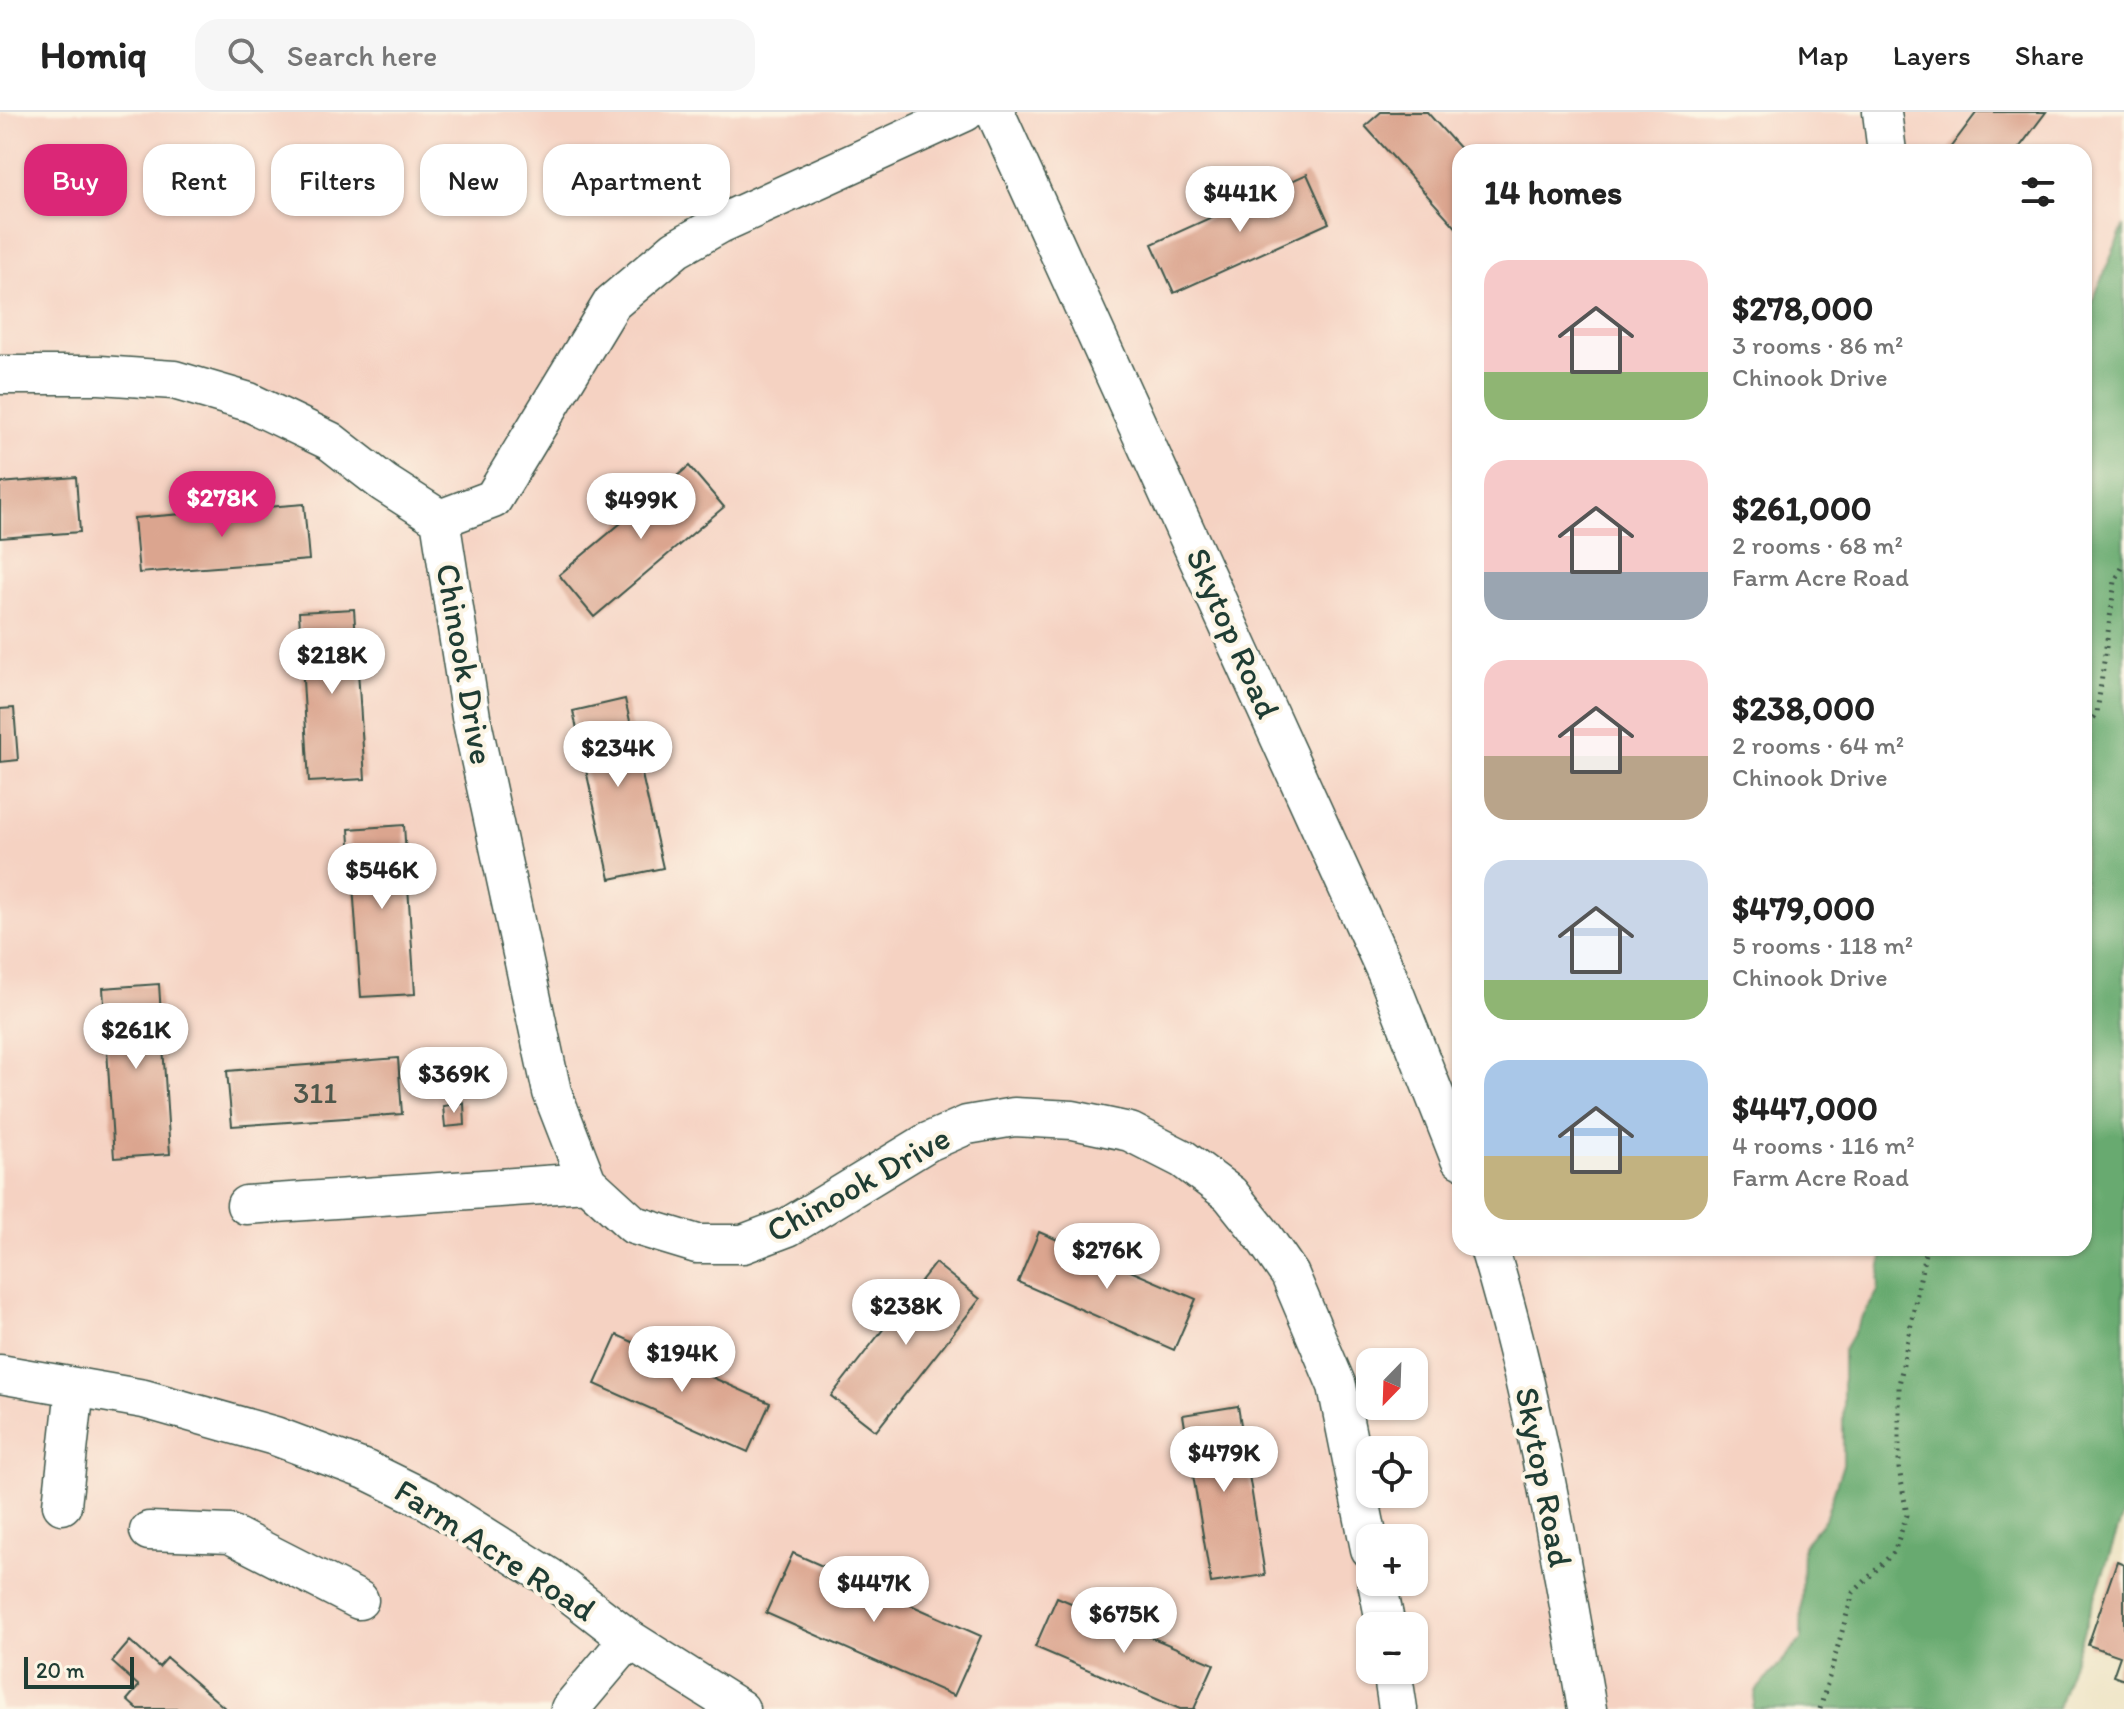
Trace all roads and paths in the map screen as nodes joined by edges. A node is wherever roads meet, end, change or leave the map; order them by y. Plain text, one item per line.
1 (965, 112) edge
2 (995, 112) edge
3 (1882, 112) edge
4 (1886, 144) edge
5 (0, 375) edge
6 (440, 519) junction
7 (2124, 564) edge
8 (2092, 720) edge
9 (1452, 1139) edge
10 (587, 1182) junction
11 (246, 1205) dead end
12 (1491, 1256) edge
13 (1924, 1256) edge
14 (0, 1374) edge
15 (75, 1388) junction
16 (62, 1505) dead end
17 (1365, 1524) edge
18 (149, 1531) dead end
19 (359, 1600) dead end
20 (629, 1639) junction
21 (1394, 1684) edge
22 (570, 1709) edge
23 (740, 1709) edge
24 (1398, 1709) edge
25 (1587, 1709) edge
26 (1820, 1709) edge

1 - 6 street, Chinook Drive
2 - 9 street, Skytop Road
3 - 4 street
5 - 6 street, Chinook Drive
6 - 10 street, Chinook Drive
7 - 8 path
10 - 11 street
10 - 17 street, Chinook Drive
12 - 25 street, Skytop Road
13 - 26 path
14 - 15 street, Farm Acre Road
15 - 16 street
15 - 20 street, Farm Acre Road
18 - 19 street
20 - 22 street
20 - 23 street, Farm Acre Road
21 - 24 street

